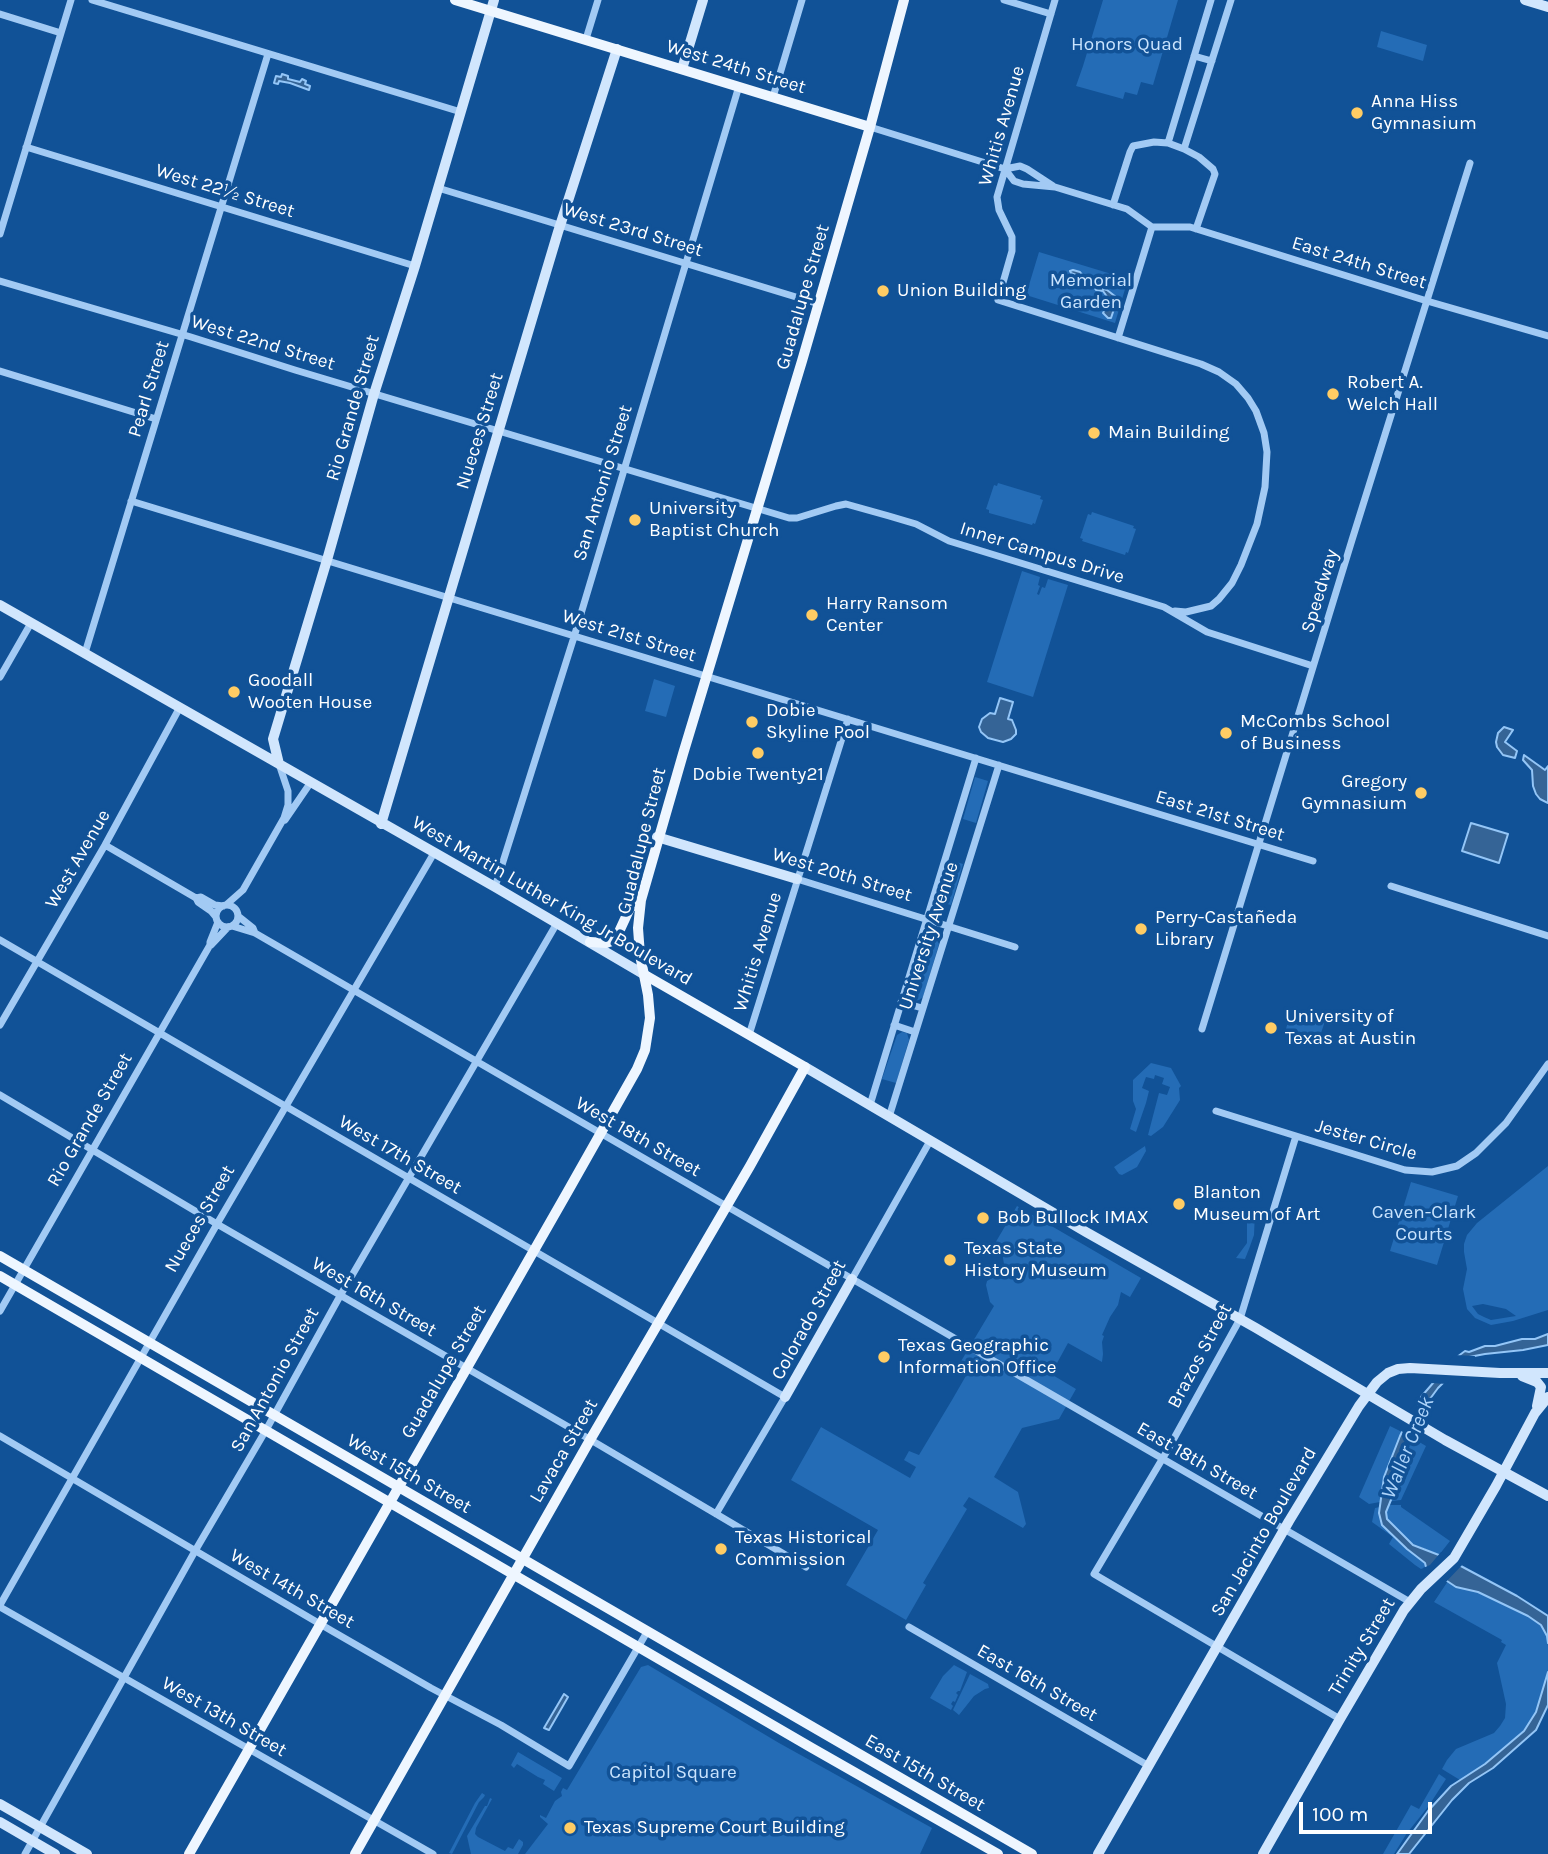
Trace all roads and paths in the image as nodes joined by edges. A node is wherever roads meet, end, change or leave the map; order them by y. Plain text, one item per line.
1 (71, 0) edge
2 (92, 0) edge
3 (455, 0) edge
4 (598, 0) edge
5 (703, 0) edge
6 (802, 0) edge
7 (904, 0) edge
8 (1004, 0) edge
9 (1055, 0) edge
10 (1211, 0) edge
11 (1231, 0) edge
12 (1525, 0) edge
13 (492, 5) edge
14 (1548, 7) edge
15 (0, 14) edge
16 (1051, 14) junction
17 (61, 33) junction
18 (586, 39) junction
19 (617, 49) junction
20 (268, 54) junction
21 (1194, 56) junction
22 (1212, 61) junction
23 (682, 69) junction
24 (739, 86) junction
25 (773, 97) junction
26 (461, 112) junction
27 (870, 127) junction
28 (1168, 144) junction
29 (26, 147) junction
30 (1184, 149) junction
31 (1469, 163) dead end
32 (1005, 169) junction
33 (1055, 187) junction
34 (438, 188) junction
35 (221, 205) junction
36 (1113, 205) junction
37 (561, 224) junction
38 (1156, 228) junction
39 (1196, 229) junction
40 (0, 234) edge
41 (685, 263) junction
42 (415, 266) junction
43 (0, 281) edge
44 (1427, 301) junction
45 (819, 304) junction
46 (182, 334) junction
47 (1548, 336) edge
48 (1118, 338) junction
49 (0, 371) edge
50 (374, 394) junction
51 (156, 419) junction
52 (498, 430) junction
53 (624, 469) junction
54 (131, 501) junction
55 (758, 509) junction
56 (327, 560) junction
57 (448, 598) junction
58 (0, 605) edge
59 (1164, 607) junction
60 (32, 623) junction
61 (574, 637) junction
62 (85, 653) junction
63 (1314, 666) junction
64 (706, 676) junction
65 (0, 677) edge
66 (180, 707) junction
67 (848, 719) junction
68 (976, 758) junction
69 (279, 764) junction
70 (999, 765) junction
71 (311, 782) junction
72 (1118, 801) joint
73 (381, 824) junction
74 (281, 826) junction
75 (657, 837) junction
76 (1258, 844) junction
77 (106, 845) junction
78 (434, 853) junction
79 (1313, 861) dead end
80 (797, 879) junction
81 (1391, 886) dead end
82 (495, 887) junction
83 (243, 890) junction
84 (196, 898) junction
85 (640, 900) junction
86 (225, 906) junction
87 (238, 914) junction
88 (926, 919) junction
89 (217, 920) junction
90 (557, 923) junction
91 (949, 926) junction
92 (230, 927) junction
93 (255, 933) junction
94 (1548, 936) edge
95 (0, 940) edge
96 (590, 942) junction
97 (210, 945) junction
98 (1015, 947) dead end
99 (37, 962) junction
100 (645, 975) junction
101 (354, 990) junction
102 (901, 1002) junction
103 (922, 1008) junction
104 (0, 1025) edge
105 (894, 1026) junction
106 (1202, 1029) dead end
107 (915, 1032) junction
108 (160, 1033) junction
109 (749, 1035) junction
110 (476, 1061) junction
111 (1548, 1064) edge
112 (805, 1067) junction
113 (0, 1096) edge
114 (870, 1105) junction
115 (285, 1106) junction
116 (1216, 1111) dead end
117 (889, 1117) junction
118 (600, 1133) junction
119 (1296, 1136) junction
120 (930, 1141) junction
121 (91, 1151) junction
122 (408, 1178) junction
123 (726, 1206) junction
124 (217, 1224) junction
125 (534, 1251) junction
126 (0, 1256) edge
127 (24, 1270) junction
128 (0, 1276) edge
129 (852, 1279) junction
130 (15, 1285) junction
131 (340, 1296) junction
132 (0, 1311) edge
133 (1240, 1319) junction
134 (658, 1322) junction
135 (149, 1343) junction
136 (140, 1357) junction
137 (1006, 1368) joint
138 (466, 1369) junction
139 (1511, 1373) junction
140 (1548, 1373) edge
141 (1367, 1393) junction
142 (785, 1397) junction
143 (1548, 1397) edge
144 (1535, 1413) junction
145 (274, 1416) junction
146 (266, 1430) junction
147 (0, 1436) edge
148 (590, 1440) junction
149 (1162, 1460) junction
150 (1504, 1472) junction
151 (72, 1478) junction
152 (399, 1487) junction
153 (1548, 1496) edge
154 (390, 1503) junction
155 (716, 1514) junction
156 (1284, 1529) junction
157 (195, 1550) junction
158 (523, 1560) junction
159 (806, 1567) dead end
160 (514, 1575) junction
161 (1410, 1602) junction
162 (0, 1606) edge
163 (320, 1624) junction
164 (909, 1627) dead end
165 (647, 1632) junction
166 (1217, 1646) junction
167 (639, 1647) junction
168 (124, 1678) junction
169 (445, 1696) junction
170 (1340, 1719) junction
171 (802, 1721) junction
172 (793, 1737) junction
173 (249, 1749) junction
174 (1150, 1766) junction
175 (0, 1804) edge
176 (957, 1811) junction
177 (374, 1820) junction
178 (0, 1822) edge
179 (949, 1826) junction
180 (40, 1827) junction
181 (32, 1841) junction
182 (24, 1854) edge
183 (55, 1854) edge
184 (87, 1854) edge
185 (189, 1854) edge
186 (355, 1854) edge
187 (433, 1854) edge
188 (998, 1854) edge
189 (1032, 1854) edge
190 (1098, 1854) edge
191 (1263, 1854) edge

1 - 17 street
2 - 20 street
3 - 13 main road, West 24th Street
4 - 18 street
5 - 23 main road
6 - 25 street
7 - 27 main road, Guadalupe Street
8 - 16 street
9 - 16 street, Whitis Avenue
10 - 21 street
11 - 22 street
12 - 14 main road
13 - 18 main road, West 24th Street
13 - 26 main road, Rio Grande Street
15 - 17 street
16 - 32 street, Whitis Avenue
17 - 29 street
18 - 19 main road, West 24th Street
19 - 23 main road, West 24th Street
19 - 37 main road, Nueces Street
20 - 26 street
20 - 35 street, Pearl Street
21 - 22 street
21 - 28 street
22 - 30 street
23 - 24 main road, West 24th Street
24 - 25 main road, West 24th Street
24 - 41 street, San Antonio Street
25 - 27 main road, West 24th Street
26 - 34 main road, Rio Grande Street
27 - 32 street, West 24th Street
27 - 45 main road, Guadalupe Street
28 - 30 street
28 - 36 street
29 - 35 street, West 22½ Street
29 - 40 street
30 - 39 street
31 - 44 street, Speedway
32 - 33 street, West 24th Street
32 - 33 street, West 24th Street
32 - 48 street, Whitis Avenue
33 - 36 street, West 24th Street
34 - 37 street, West 23rd Street
34 - 42 main road, Rio Grande Street
35 - 42 street, West 22½ Street
35 - 46 street, Pearl Street
36 - 38 street, West 24th Street
37 - 41 street, West 23rd Street
37 - 52 main road, Nueces Street
38 - 39 street, East 24th Street
38 - 48 street
39 - 44 street, East 24th Street
41 - 45 street, West 23rd Street
41 - 53 street, San Antonio Street
42 - 50 main road, Rio Grande Street
43 - 46 street, West 22nd Street
44 - 47 street, East 24th Street
44 - 63 street, Speedway
45 - 55 main road, Guadalupe Street
46 - 50 street, West 22nd Street
46 - 51 street, Pearl Street
48 - 59 street
49 - 51 street
50 - 52 street, West 22nd Street
50 - 56 main road, Rio Grande Street
51 - 54 street, Pearl Street
52 - 53 street, West 22nd Street
52 - 57 main road, Nueces Street
53 - 55 street, West 22nd Street
53 - 61 street, San Antonio Street
54 - 56 street, West 21st Street
54 - 62 street, Pearl Street
55 - 59 street, Inner Campus Drive
55 - 64 main road, Guadalupe Street
56 - 57 street, West 21st Street
56 - 69 main road, Rio Grande Street
57 - 61 street, West 21st Street
57 - 73 main road, Nueces Street
58 - 60 main road, West Martin Luther King Jr Boulevard
59 - 63 street, Inner Campus Drive
60 - 62 main road, West Martin Luther King Jr Boulevard
60 - 65 street
61 - 64 street, West 21st Street
61 - 82 street, San Antonio Street
62 - 66 main road, West Martin Luther King Jr Boulevard
63 - 76 street, Speedway
64 - 67 street, West 21st Street
64 - 75 main road, Guadalupe Street
66 - 69 main road, West Martin Luther King Jr Boulevard
66 - 77 street, West Avenue
67 - 68 street, West 21st Street
67 - 80 street, Whitis Avenue
68 - 70 street, West 21st Street
68 - 88 street, University Avenue
69 - 71 main road, West Martin Luther King Jr Boulevard
69 - 74 street, Rio Grande Street
70 - 72 street, West 21st Street
70 - 91 street, University Avenue
71 - 73 main road, West Martin Luther King Jr Boulevard
71 - 74 street, Rio Grande Street
72 - 76 street, East 21st Street
73 - 78 main road, West Martin Luther King Jr Boulevard
74 - 83 street, Rio Grande Street
75 - 80 main road, West 20th Street
75 - 85 main road, Guadalupe Street
76 - 79 street, East 21st Street
76 - 106 street, Speedway
77 - 84 street
77 - 99 street, West Avenue
78 - 82 main road, West Martin Luther King Jr Boulevard
78 - 101 street, Nueces Street
80 - 88 street, West 20th Street
80 - 109 street, Whitis Avenue
81 - 94 street
82 - 90 main road, West Martin Luther King Jr Boulevard
83 - 86 street, Rio Grande Street
83 - 87 street, Rio Grande Street
84 - 86 street
84 - 89 street
85 - 96 main road
85 - 100 main road, Guadalupe Street
86 - 87 street
86 - 89 street
87 - 92 street
87 - 93 street, West 18th Street
88 - 91 street, West 20th Street
88 - 102 street, University Avenue
89 - 92 street
89 - 97 street, Rio Grande Street
90 - 96 main road, West Martin Luther King Jr Boulevard
90 - 110 street, San Antonio Street
91 - 98 street, West 20th Street
91 - 103 street, University Avenue
92 - 93 street, West 18th Street
92 - 97 street, Rio Grande Street
93 - 101 street, West 18th Street
95 - 99 street, West 17th Street
96 - 100 main road, West Martin Luther King Jr Boulevard
97 - 108 street, Rio Grande Street
99 - 104 street, West Avenue
99 - 108 street, West 17th Street
100 - 109 main road, West Martin Luther King Jr Boulevard
100 - 118 main road, Guadalupe Street
101 - 110 street, West 18th Street
101 - 115 street, Nueces Street
102 - 103 street
102 - 105 street, University Avenue
103 - 107 street, University Avenue
105 - 107 street
105 - 114 street, University Avenue
107 - 117 street, University Avenue
108 - 115 street, West 17th Street
108 - 121 street, Rio Grande Street
109 - 112 main road, West Martin Luther King Jr Boulevard
110 - 118 street, West 18th Street
110 - 122 street, San Antonio Street
111 - 119 street, Jester Circle
112 - 114 main road, West Martin Luther King Jr Boulevard
112 - 123 main road, Lavaca Street
113 - 121 street, West 16th Street
114 - 117 main road, West Martin Luther King Jr Boulevard
115 - 122 street, West 17th Street
115 - 124 street, Nueces Street
116 - 119 street, Jester Circle
117 - 120 main road, West Martin Luther King Jr Boulevard
118 - 123 street, West 18th Street
118 - 125 main road, Guadalupe Street
119 - 133 street, Brazos Street
120 - 129 street, Colorado Street
120 - 133 main road, West Martin Luther King Jr Boulevard
121 - 124 street, West 16th Street
121 - 127 street, Rio Grande Street
122 - 125 street, West 17th Street
122 - 131 street, San Antonio Street
123 - 129 street, West 18th Street
123 - 134 main road, Lavaca Street
124 - 131 street, West 16th Street
124 - 135 street, Nueces Street
125 - 134 street, West 17th Street
125 - 138 main road, Guadalupe Street
126 - 127 main road, West 15th Street
127 - 130 street, Rio Grande Street
127 - 135 main road, West 15th Street
128 - 130 main road, West 15th Street
129 - 137 street, West 18th Street
129 - 142 main road, Colorado Street
130 - 132 street, Rio Grande Street
130 - 136 main road, West 15th Street
131 - 138 street, West 16th Street
131 - 145 street, San Antonio Street
133 - 141 main road, West Martin Luther King Jr Boulevard
133 - 149 street, Brazos Street
134 - 142 street, West 17th Street
134 - 148 main road, Lavaca Street
135 - 136 street, Nueces Street
135 - 145 main road, West 15th Street
136 - 146 main road, West 15th Street
136 - 151 street, Nueces Street
137 - 149 street, East 18th Street
138 - 148 street, West 16th Street
138 - 152 main road, Guadalupe Street
139 - 140 main road, San Jacinto Boulevard
139 - 141 main road, San Jacinto Boulevard
139 - 144 main road
141 - 150 main road, West Martin Luther King Jr Boulevard
141 - 156 main road, San Jacinto Boulevard
142 - 155 street, Colorado Street
143 - 144 main road, Trinity Street
144 - 150 main road, Trinity Street
145 - 146 street, San Antonio Street
145 - 152 main road, West 15th Street
146 - 154 main road, West 15th Street
146 - 157 street, San Antonio Street
147 - 151 street, West 14th Street
148 - 155 street, West 16th Street
148 - 158 main road, Lavaca Street
149 - 156 street, East 18th Street
149 - 166 street, Brazos Street
150 - 153 main road, West Martin Luther King Jr Boulevard
150 - 161 main road, Trinity Street
151 - 157 street, West 14th Street
151 - 162 street, Nueces Street
152 - 154 main road, Guadalupe Street
152 - 158 main road, West 15th Street
154 - 160 main road, West 15th Street
154 - 163 main road, Guadalupe Street
155 - 159 street, West 16th Street
156 - 161 street, East 18th Street
156 - 166 main road, San Jacinto Boulevard
157 - 163 street, West 14th Street
157 - 168 street, San Antonio Street
158 - 160 main road, Lavaca Street
158 - 165 main road, West 15th Street
160 - 167 main road, West 15th Street
160 - 169 main road, Lavaca Street
161 - 170 main road, Trinity Street
162 - 168 street, West 13th Street
163 - 169 street, West 14th Street
163 - 173 main road, Guadalupe Street
164 - 174 street, East 16th Street
165 - 167 street
165 - 171 main road, West 15th Street
166 - 170 street
166 - 174 main road, San Jacinto Boulevard
167 - 169 street, West 14th Street
167 - 172 main road, West 15th Street
168 - 173 street, West 13th Street
168 - 180 street, San Antonio Street
169 - 177 main road, Lavaca Street
170 - 191 main road, Trinity Street
171 - 172 main road
171 - 176 main road, East 15th Street
172 - 179 main road, East 15th Street
173 - 177 street, West 13th Street
173 - 185 main road, Guadalupe Street
174 - 190 main road, San Jacinto Boulevard
175 - 180 main road
176 - 179 street
176 - 189 main road, East 15th Street
177 - 186 main road, Lavaca Street
177 - 187 street, West 13th Street
178 - 181 main road
179 - 188 main road, East 15th Street
180 - 181 street, San Antonio Street
180 - 184 main road
181 - 182 street, San Antonio Street
181 - 183 main road

